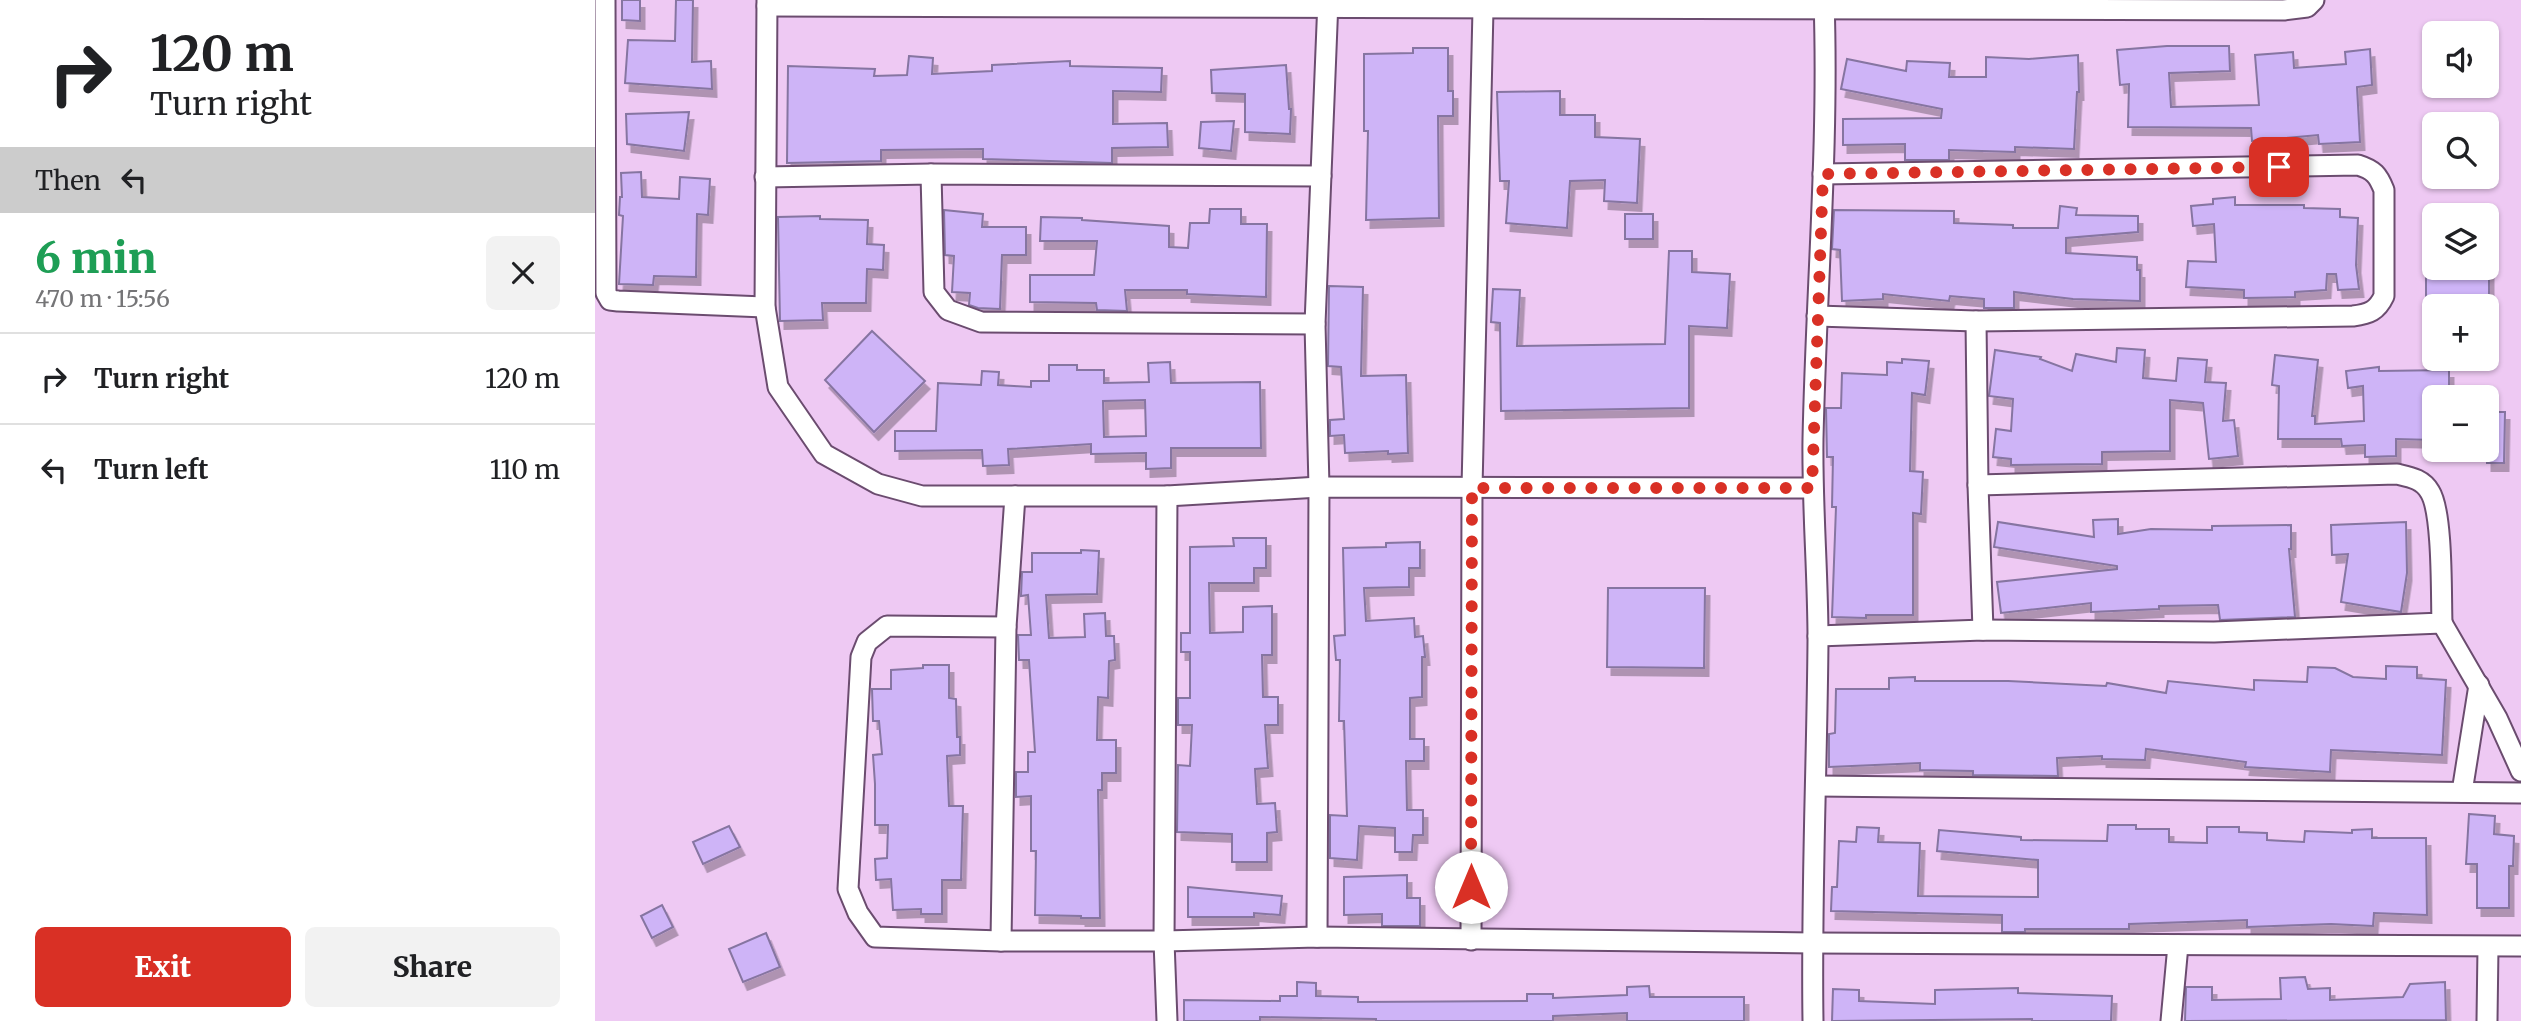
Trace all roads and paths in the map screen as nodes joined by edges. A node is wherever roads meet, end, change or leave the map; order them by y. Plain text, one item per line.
1 (605, 0) edge
2 (2314, 0) edge
3 (767, 3) edge
4 (1328, 5) edge
5 (1825, 6) edge
6 (1483, 9) junction
7 (931, 174) junction
8 (1823, 174) junction
9 (1321, 176) junction
10 (765, 177) junction
11 (765, 307) junction
12 (1817, 316) junction
13 (1976, 321) junction
14 (1315, 324) junction
15 (1978, 485) junction
16 (1319, 487) junction
17 (1472, 488) junction
18 (1812, 488) junction
19 (1015, 496) junction
20 (1167, 496) junction
21 (2442, 623) junction
22 (1006, 627) junction
23 (1983, 630) junction
24 (1818, 636) junction
25 (2479, 685) junction
26 (2521, 771) edge
27 (1816, 786) junction
28 (2462, 792) junction
29 (2521, 793) edge
30 (1317, 937) junction
31 (1471, 940) junction
32 (1001, 941) junction
33 (1164, 941) junction
34 (1812, 943) junction
35 (2178, 945) junction
36 (2521, 946) edge
37 (2488, 947) junction
38 (1167, 1021) edge
39 (1813, 1021) edge
40 (2171, 1021) edge
41 (2487, 1021) edge

1 - 11 street
2 - 5 street
3 - 4 street
3 - 10 street
4 - 6 street
4 - 9 street
5 - 6 street
5 - 8 street
6 - 17 street
7 - 9 street
7 - 10 street
7 - 14 street
8 - 12 street
8 - 13 street
9 - 14 street
10 - 11 street
11 - 19 street
12 - 13 street
12 - 18 street
13 - 15 street
14 - 16 street
15 - 21 street
15 - 23 street
16 - 17 street
16 - 20 street
16 - 30 street
17 - 18 street
17 - 31 street
18 - 24 street
19 - 20 street
19 - 22 street
20 - 33 street
21 - 23 street
21 - 25 street
22 - 32 street
22 - 32 street
23 - 24 street
24 - 27 street
25 - 26 street
25 - 28 street
27 - 28 street
27 - 34 street
28 - 29 street
30 - 31 street
30 - 33 street
31 - 34 street
32 - 33 street
33 - 38 street
34 - 35 street
34 - 39 street
35 - 37 street
35 - 40 street
36 - 37 street
37 - 41 street

